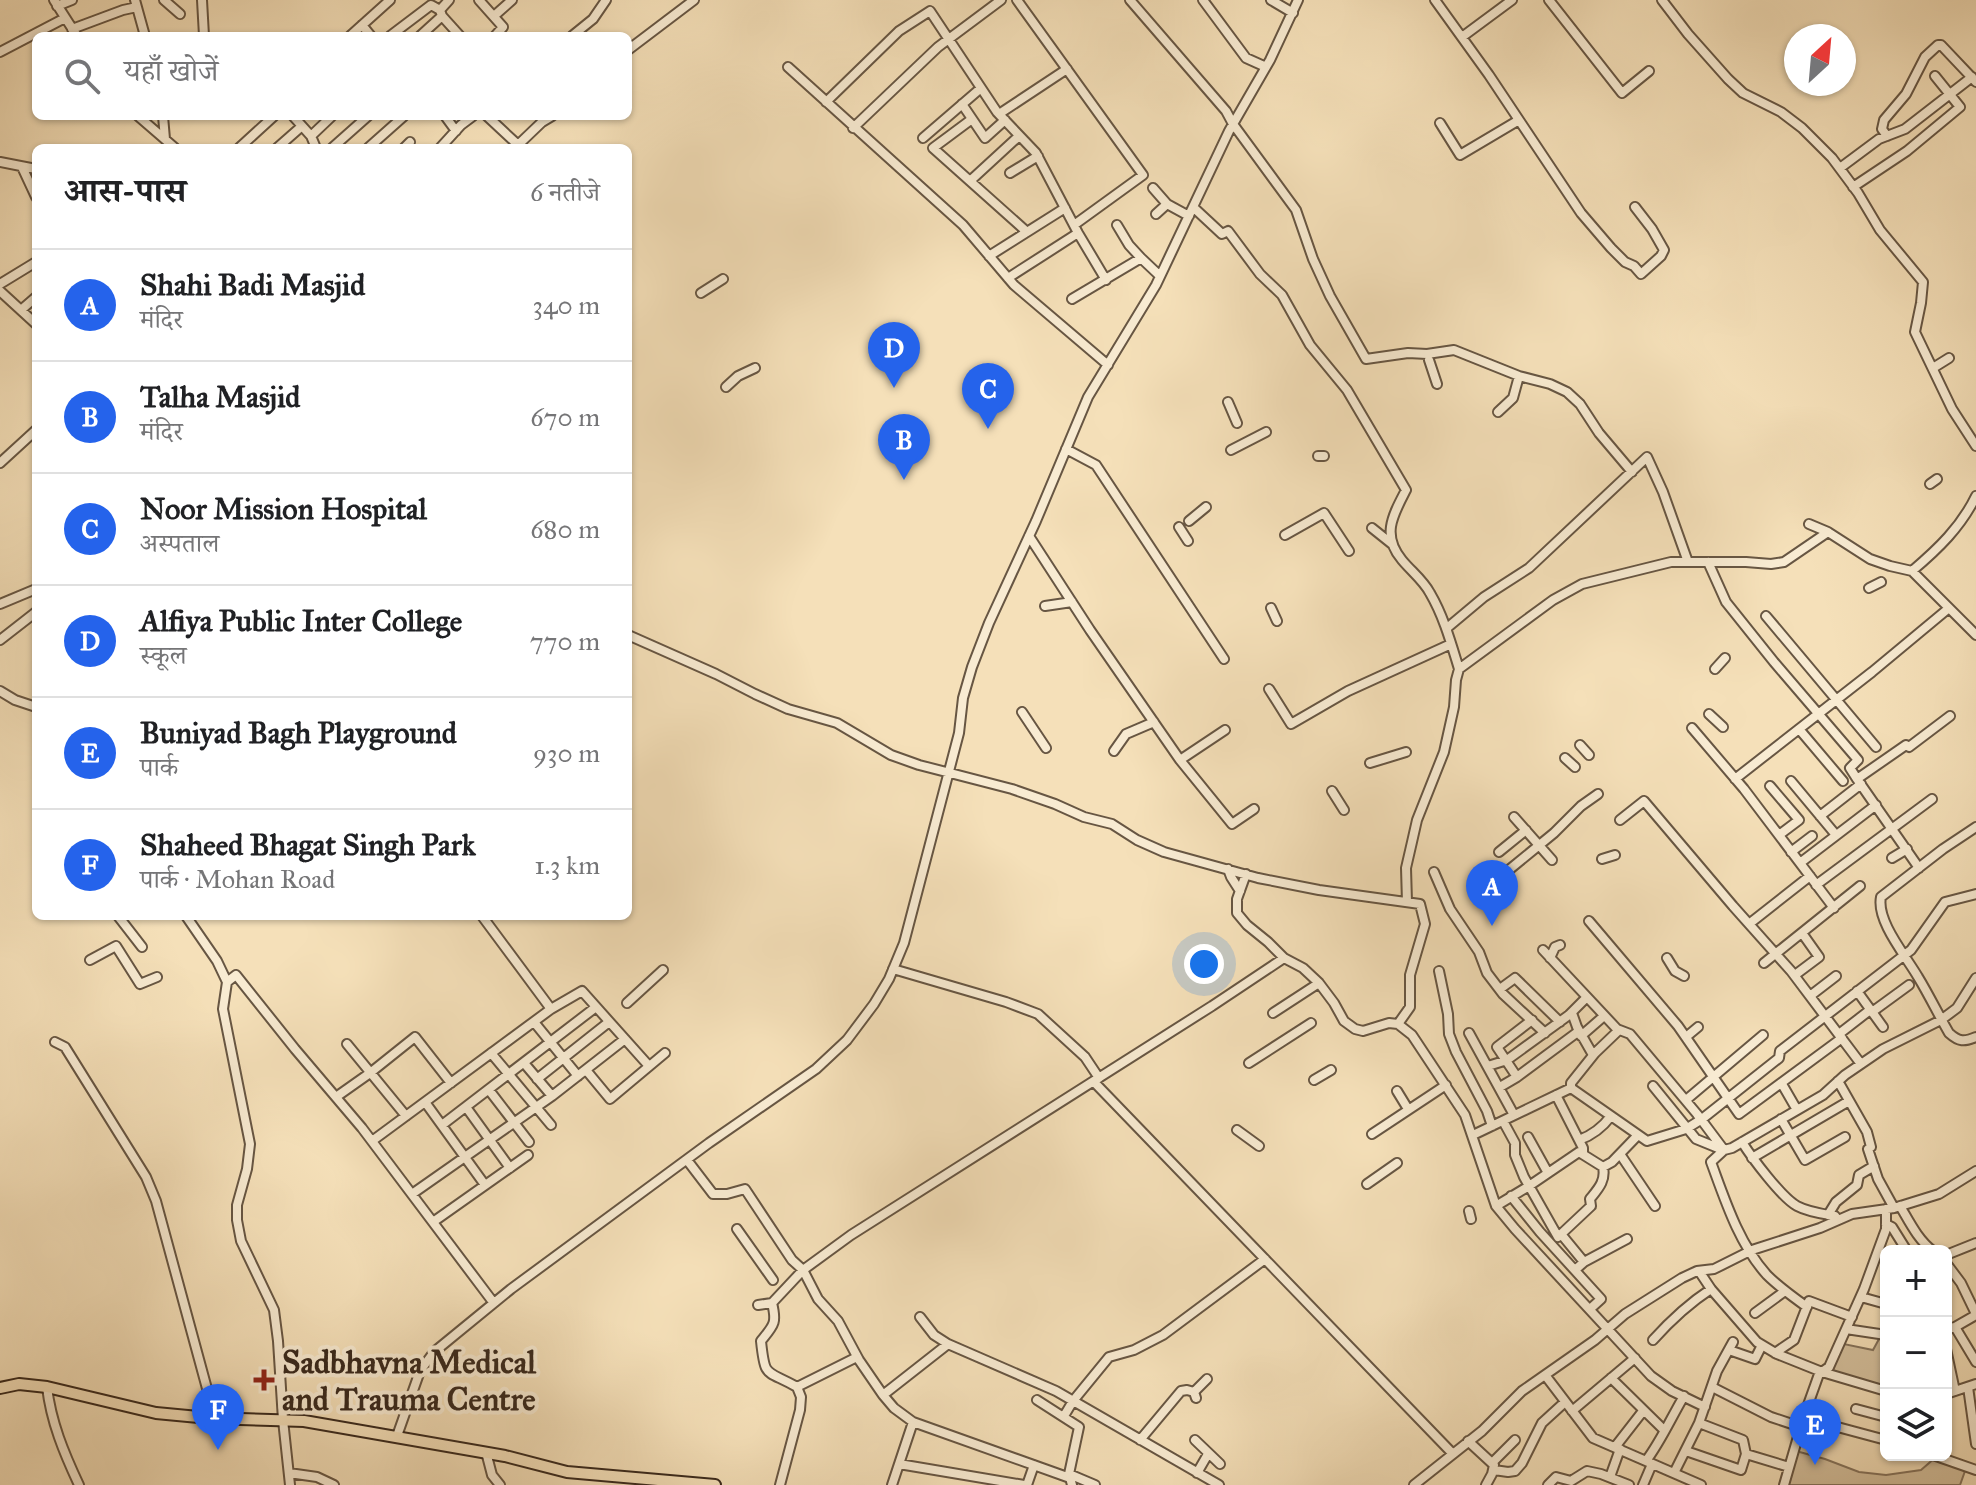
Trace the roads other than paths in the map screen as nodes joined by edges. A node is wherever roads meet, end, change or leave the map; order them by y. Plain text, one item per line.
1 (72, 0) edge
2 (164, 0) edge
3 (202, 0) edge
4 (449, 0) edge
5 (479, 0) edge
6 (512, 0) edge
7 (606, 0) edge
8 (694, 0) edge
9 (1001, 0) edge
10 (1017, 0) edge
11 (1203, 0) edge
12 (1271, 0) edge
13 (1298, 0) edge
14 (1435, 0) edge
15 (1512, 0) edge
16 (1549, 0) edge
17 (1662, 0) edge
18 (386, 1) edge
19 (1137, 2) edge
20 (55, 3) edge
21 (136, 4) edge
22 (441, 13) junction
23 (1293, 13) junction
24 (180, 14) dead end
25 (494, 16) junction
26 (65, 18) junction
27 (362, 25) junction
28 (38, 32) edge
29 (75, 32) edge
30 (144, 32) edge
31 (204, 32) edge
32 (354, 32) edge
33 (368, 32) edge
34 (395, 32) edge
35 (424, 32) edge
36 (457, 32) edge
37 (499, 32) edge
38 (580, 32) edge
39 (32, 35) edge
40 (1462, 37) junction
41 (948, 39) junction
42 (632, 47) edge
43 (0, 52) edge
44 (788, 67) dead end
45 (1266, 67) junction
46 (1067, 69) junction
47 (1649, 71) dead end
48 (1935, 76) dead end
49 (1974, 80) edge
50 (981, 88) junction
51 (1951, 93) junction
52 (826, 102) junction
53 (962, 104) junction
54 (1002, 117) junction
55 (972, 119) junction
56 (143, 120) edge
57 (163, 120) edge
58 (270, 120) edge
59 (297, 120) edge
60 (328, 120) edge
61 (364, 120) edge
62 (400, 120) edge
63 (448, 120) edge
64 (468, 120) edge
65 (491, 120) edge
66 (539, 120) edge
67 (1519, 120) junction
68 (1440, 123) dead end
69 (1233, 124) junction
70 (302, 126) junction
71 (853, 128) junction
72 (456, 131) junction
73 (311, 136) junction
74 (1019, 136) junction
75 (1887, 136) junction
76 (923, 138) dead end
77 (165, 139) junction
78 (171, 144) edge
79 (246, 144) edge
80 (282, 144) edge
81 (314, 144) edge
82 (336, 144) edge
83 (372, 144) edge
84 (444, 144) edge
85 (516, 144) edge
86 (521, 144) edge
87 (1038, 156) junction
88 (0, 162) edge
89 (22, 167) junction
90 (32, 168) edge
91 (1840, 168) junction
92 (1010, 173) dead end
93 (970, 181) junction
94 (1853, 187) junction
95 (32, 188) edge
96 (1153, 188) dead end
97 (1167, 204) junction
98 (1635, 207) dead end
99 (1065, 208) junction
100 (1191, 211) junction
101 (1156, 214) dead end
102 (1117, 225) dead end
103 (1076, 229) junction
104 (1027, 232) junction
105 (989, 256) junction
106 (1141, 258) junction
107 (32, 264) edge
108 (1160, 276) junction
109 (1008, 278) junction
110 (723, 279) dead end
111 (1106, 280) junction
112 (0, 284) edge
113 (0, 291) edge
114 (701, 293) dead end
115 (1072, 299) dead end
116 (32, 300) edge
117 (21, 310) junction
118 (32, 320) edge
119 (1949, 358) dead end
120 (1429, 360) dead end
121 (1108, 365) junction
122 (755, 368) dead end
123 (1933, 368) junction
124 (1519, 376) junction
125 (1437, 384) dead end
126 (726, 387) dead end
127 (1228, 402) dead end
128 (1498, 412) dead end
129 (1237, 423) dead end
130 (1266, 432) dead end
131 (32, 434) edge
132 (1976, 446) edge
133 (1066, 449) junction
134 (1231, 450) dead end
135 (0, 463) edge
136 (1632, 472) junction
137 (1976, 498) edge
138 (1206, 507) dead end
139 (1189, 521) dead end
140 (1809, 524) dead end
141 (1179, 527) dead end
142 (1372, 528) dead end
143 (1828, 532) junction
144 (1285, 535) dead end
145 (1029, 536) junction
146 (1188, 541) dead end
147 (1392, 544) junction
148 (1349, 551) dead end
149 (1688, 562) junction
150 (1708, 562) junction
151 (1912, 571) junction
152 (1881, 582) dead end
153 (1869, 588) dead end
154 (32, 591) edge
155 (1072, 602) junction
156 (0, 604) edge
157 (1045, 606) dead end
158 (1271, 608) dead end
159 (1949, 608) junction
160 (32, 615) edge
161 (1766, 616) dead end
162 (1277, 621) dead end
163 (1447, 628) junction
164 (1976, 635) edge
165 (632, 637) edge
166 (0, 640) edge
167 (1451, 644) junction
168 (1725, 658) dead end
169 (1224, 659) dead end
170 (1459, 669) junction
171 (1715, 669) dead end
172 (1269, 689) dead end
173 (0, 691) edge
174 (1836, 700) junction
175 (32, 706) edge
176 (1022, 712) dead end
177 (1709, 714) dead end
178 (1818, 714) junction
179 (1950, 716) dead end
180 (1154, 722) junction
181 (1723, 727) dead end
182 (1692, 728) dead end
183 (1799, 729) junction
184 (1225, 730) dead end
185 (1580, 745) dead end
186 (1876, 747) dead end
187 (1046, 748) dead end
188 (1114, 751) dead end
189 (1406, 752) dead end
190 (1589, 755) dead end
191 (1565, 758) dead end
192 (1180, 760) junction
193 (1370, 763) dead end
194 (1575, 767) dead end
195 (949, 772) junction
196 (1735, 779) junction
197 (1791, 781) dead end
198 (1843, 781) dead end
199 (1859, 782) junction
200 (1770, 786) dead end
201 (1332, 791) dead end
202 (1598, 794) dead end
203 (1932, 799) dead end
204 (1876, 805) junction
205 (1254, 809) dead end
206 (1344, 810) dead end
207 (1820, 816) junction
208 (1514, 817) dead end
209 (1620, 820) dead end
210 (1976, 827) edge
211 (1892, 828) junction
212 (1526, 830) junction
213 (1779, 835) junction
214 (1836, 835) junction
215 (1812, 836) dead end
216 (1538, 845) junction
217 (1907, 849) junction
218 (1499, 852) dead end
219 (1791, 852) junction
220 (1615, 855) dead end
221 (1892, 858) dead end
222 (1602, 859) dead end
223 (1552, 860) dead end
224 (1800, 863) junction
225 (1919, 868) junction
226 (1228, 869) junction
227 (1510, 869) dead end
228 (1434, 872) dead end
229 (1246, 874) junction
230 (1810, 876) junction
231 (1816, 885) junction
232 (1860, 886) dead end
233 (1240, 891) junction
234 (1974, 897) edge
235 (1407, 902) junction
236 (1834, 908) junction
237 (121, 920) edge
238 (189, 920) edge
239 (485, 920) edge
240 (1589, 921) dead end
241 (1749, 924) junction
242 (1802, 933) junction
243 (1560, 945) dead end
244 (142, 947) dead end
245 (1543, 950) dead end
246 (1775, 953) junction
247 (1904, 955) junction
248 (1284, 958) junction
249 (1550, 958) junction
250 (1667, 958) dead end
251 (90, 960) dead end
252 (1764, 963) dead end
253 (893, 969) junction
254 (663, 970) dead end
255 (1439, 971) dead end
256 (1795, 975) junction
257 (1684, 976) dead end
258 (1836, 976) dead end
259 (157, 977) dead end
260 (1976, 978) edge
261 (227, 982) junction
262 (1319, 983) junction
263 (1909, 985) dead end
264 (1500, 989) junction
265 (1857, 991) junction
266 (1810, 996) junction
267 (1586, 998) junction
268 (627, 1003) dead end
269 (596, 1007) junction
270 (551, 1009) junction
271 (1871, 1011) junction
272 (1273, 1013) dead end
273 (1572, 1013) junction
274 (1604, 1016) junction
275 (1826, 1016) junction
276 (1532, 1020) junction
277 (1941, 1020) junction
278 (534, 1022) junction
279 (609, 1022) junction
280 (1560, 1022) junction
281 (1311, 1023) dead end
282 (1398, 1024) junction
283 (1698, 1027) dead end
284 (1883, 1027) dead end
285 (1619, 1030) junction
286 (1469, 1033) dead end
287 (1545, 1033) junction
288 (1580, 1034) junction
289 (1763, 1035) dead end
290 (1841, 1036) junction
291 (1686, 1037) junction
292 (1976, 1037) edge
293 (625, 1039) junction
294 (55, 1042) dead end
295 (551, 1042) junction
296 (347, 1044) dead end
297 (491, 1053) junction
298 (665, 1053) dead end
299 (1593, 1055) junction
300 (564, 1058) junction
301 (1507, 1060) junction
302 (524, 1063) junction
303 (1249, 1063) dead end
304 (1861, 1064) junction
305 (649, 1066) junction
306 (1488, 1066) junction
307 (1331, 1070) dead end
308 (370, 1073) junction
309 (582, 1073) junction
310 (509, 1074) junction
311 (1713, 1076) junction
312 (1517, 1077) junction
313 (537, 1079) junction
314 (1096, 1080) junction
315 (1314, 1080) dead end
316 (1838, 1081) junction
317 (451, 1083) junction
318 (1782, 1084) junction
319 (1446, 1085) junction
320 (1653, 1086) dead end
321 (1500, 1087) junction
322 (1571, 1088) junction
323 (489, 1090) junction
324 (1397, 1091) dead end
325 (1556, 1095) junction
326 (552, 1096) junction
327 (336, 1097) junction
328 (1729, 1098) junction
329 (1686, 1100) junction
330 (1849, 1101) junction
331 (425, 1102) junction
332 (466, 1107) junction
333 (536, 1107) junction
334 (1408, 1109) junction
335 (1797, 1110) junction
336 (1514, 1115) junction
337 (406, 1116) junction
338 (1611, 1116) junction
339 (1702, 1119) junction
340 (1781, 1119) junction
341 (1503, 1121) junction
342 (514, 1122) junction
343 (442, 1125) junction
344 (551, 1125) dead end
345 (1492, 1126) junction
346 (1686, 1129) junction
347 (1237, 1130) dead end
348 (1372, 1134) dead end
349 (1473, 1135) junction
350 (1638, 1135) junction
351 (1791, 1136) junction
352 (1845, 1137) dead end
353 (489, 1139) junction
354 (1579, 1140) junction
355 (372, 1141) junction
356 (529, 1142) dead end
357 (1742, 1142) junction
358 (1515, 1143) junction
359 (1259, 1146) dead end
360 (1724, 1150) junction
361 (1583, 1154) junction
362 (1620, 1154) junction
363 (528, 1155) dead end
364 (465, 1157) junction
365 (1752, 1158) junction
366 (687, 1160) junction
367 (1397, 1163) dead end
368 (1874, 1166) junction
369 (1603, 1167) junction
370 (510, 1168) junction
371 (1976, 1171) edge
372 (1548, 1173) junction
373 (1367, 1184) dead end
374 (485, 1185) junction
375 (1529, 1186) junction
376 (412, 1194) junction
377 (1511, 1196) junction
378 (1496, 1206) junction
379 (1655, 1206) dead end
380 (1893, 1207) junction
381 (1828, 1215) junction
382 (1838, 1220) junction
383 (433, 1222) junction
384 (1886, 1224) junction
385 (737, 1229) dead end
386 (1561, 1234) junction
387 (1627, 1239) dead end
388 (1976, 1243) edge
389 (1903, 1245) edge
390 (1927, 1245) edge
391 (1750, 1251) junction
392 (1952, 1253) edge
393 (1265, 1259) junction
394 (1584, 1262) junction
395 (803, 1270) junction
396 (1575, 1270) junction
397 (1699, 1271) junction
398 (1952, 1271) edge
399 (773, 1280) dead end
400 (1711, 1289) junction
401 (1785, 1291) junction
402 (1861, 1297) junction
403 (493, 1302) junction
404 (1880, 1302) edge
405 (772, 1303) junction
406 (758, 1305) dead end
407 (1807, 1307) junction
408 (1590, 1309) junction
409 (1755, 1313) dead end
410 (1976, 1315) edge
411 (920, 1317) dead end
412 (1852, 1317) junction
413 (1952, 1327) edge
414 (1609, 1328) junction
415 (1846, 1329) junction
416 (1952, 1331) edge
417 (1880, 1334) edge
418 (1653, 1340) dead end
419 (948, 1344) junction
420 (1762, 1345) junction
421 (1775, 1353) junction
422 (857, 1357) junction
423 (1635, 1358) junction
424 (1976, 1362) edge
425 (1822, 1372) junction
426 (1545, 1375) junction
427 (1611, 1378) junction
428 (1207, 1379) dead end
429 (1972, 1385) edge
430 (47, 1387) junction
431 (797, 1387) junction
432 (1712, 1387) junction
433 (0, 1388) edge
434 (1880, 1389) edge
435 (1952, 1392) edge
436 (883, 1395) junction
437 (1684, 1396) junction
438 (1037, 1400) dead end
439 (1073, 1401) junction
440 (1565, 1402) junction
441 (1705, 1407) junction
442 (1856, 1409) dead end
443 (1572, 1411) junction
444 (1643, 1411) junction
445 (1880, 1415) edge
446 (1064, 1416) junction
447 (1804, 1416) junction
448 (209, 1418) junction
449 (283, 1420) junction
450 (913, 1422) junction
451 (1699, 1423) junction
452 (1801, 1427) junction
453 (1664, 1430) junction
454 (397, 1436) junction
455 (1880, 1438) edge
456 (1140, 1440) junction
457 (1195, 1440) dead end
458 (1515, 1440) dead end
459 (1468, 1441) junction
460 (1976, 1444) edge
461 (1617, 1448) junction
462 (1686, 1451) junction
463 (486, 1452) junction
464 (1208, 1454) junction
465 (1453, 1454) junction
466 (1746, 1454) junction
467 (1950, 1461) edge
468 (1649, 1462) junction
469 (899, 1464) junction
470 (1220, 1464) dead end
471 (1034, 1465) junction
472 (1493, 1466) junction
473 (1789, 1467) junction
474 (1976, 1470) edge
475 (289, 1473) junction
476 (1197, 1473) junction
477 (1674, 1473) junction
478 (492, 1475) junction
479 (1610, 1477) junction
480 (1070, 1479) edge
481 (79, 1485) edge
482 (290, 1485) edge
483 (334, 1485) edge
484 (487, 1485) edge
485 (500, 1485) edge
486 (715, 1485) edge
487 (780, 1485) edge
488 (892, 1485) edge
489 (1026, 1485) edge
490 (1095, 1485) edge
491 (1219, 1485) edge
492 (1414, 1485) edge
493 (1486, 1485) edge
494 (1548, 1485) edge
495 (1629, 1485) edge
496 (1643, 1485) edge
497 (1701, 1485) edge
498 (1784, 1485) edge

1 - 20 street
2 - 24 street
3 - 31 street
4 - 22 street
5 - 25 street
6 - 25 street
7 - 38 street
8 - 42 street
9 - 41 street
10 - 46 street
11 - 45 street
12 - 23 street
13 - 23 street
14 - 40 street
15 - 40 street
16 - 47 street
17 - 91 street
18 - 27 street
19 - 69 street
20 - 26 street
21 - 29 street
21 - 30 street
22 - 34 street
22 - 35 street
22 - 36 street
23 - 45 street
25 - 37 street
26 - 28 street
26 - 29 street
27 - 32 street
27 - 33 street
39 - 43 street
40 - 67 street
41 - 50 street
41 - 52 street
41 - 71 street
44 - 52 street
45 - 69 street
46 - 54 street
46 - 103 street
48 - 51 street
49 - 51 street
49 - 75 street
50 - 53 street
50 - 54 street
51 - 75 street
51 - 94 street
52 - 71 street
53 - 55 street
53 - 76 street
54 - 55 street
54 - 74 street
55 - 93 street
56 - 77 street
57 - 77 street
58 - 79 street
59 - 70 street
60 - 73 street
61 - 82 street
62 - 83 street
63 - 72 street
64 - 72 street
65 - 85 street
66 - 86 street
67 - 68 street
67 - 98 street
69 - 100 street
69 - 124 street
70 - 73 street
70 - 80 street
71 - 105 street
72 - 84 street
73 - 81 street
74 - 87 street
74 - 93 street
75 - 91 street
77 - 78 street
87 - 92 street
87 - 99 street
88 - 89 street
89 - 90 street
89 - 95 street
91 - 94 street
93 - 104 street
94 - 123 street
96 - 97 street
97 - 100 street
97 - 101 street
99 - 103 street
99 - 104 street
100 - 108 street
100 - 147 street
102 - 106 street
103 - 109 street
103 - 111 street
104 - 105 street
105 - 109 street
106 - 108 street
106 - 111 street
107 - 112 street
108 - 121 street
109 - 121 street
110 - 114 street
111 - 115 street
113 - 117 street
116 - 117 street
117 - 118 street
119 - 123 street
120 - 125 street
121 - 133 street
122 - 126 street
123 - 132 street
124 - 128 street
124 - 136 street
127 - 129 street
130 - 134 street
131 - 135 street
133 - 145 street
133 - 169 street
136 - 149 street
136 - 163 street
137 - 151 street
138 - 139 street
140 - 143 street
141 - 146 street
142 - 147 street
143 - 150 street
143 - 151 street
144 - 148 street
145 - 155 street
145 - 195 street
147 - 163 street
149 - 150 street
149 - 170 street
150 - 178 street
151 - 159 street
152 - 153 street
154 - 156 street
155 - 157 street
155 - 180 street
158 - 162 street
159 - 164 street
159 - 174 street
160 - 166 street
161 - 174 street
163 - 167 street
165 - 195 street
167 - 170 street
167 - 172 street
168 - 171 street
170 - 235 street
173 - 175 street
174 - 178 street
174 - 186 street
176 - 187 street
177 - 181 street
178 - 183 street
178 - 199 street
179 - 199 street
180 - 188 street
180 - 192 street
182 - 196 street
183 - 196 street
183 - 198 street
184 - 192 street
185 - 190 street
189 - 193 street
191 - 194 street
192 - 205 street
195 - 226 street
195 - 253 street
196 - 213 street
197 - 207 street
199 - 204 street
199 - 207 street
200 - 213 street
201 - 206 street
202 - 216 street
203 - 211 street
204 - 211 street
204 - 214 street
207 - 214 street
208 - 212 street
209 - 241 street
210 - 225 street
211 - 217 street
211 - 231 street
212 - 216 street
212 - 218 street
213 - 219 street
214 - 224 street
215 - 219 street
216 - 223 street
216 - 227 street
217 - 221 street
217 - 225 street
219 - 224 street
220 - 222 street
224 - 230 street
225 - 247 street
226 - 229 street
226 - 233 street
228 - 264 street
229 - 233 street
229 - 235 street
230 - 231 street
230 - 241 street
231 - 236 street
232 - 236 street
233 - 248 street
234 - 247 street
235 - 282 street
236 - 242 street
237 - 244 street
238 - 261 street
239 - 270 street
240 - 291 street
241 - 246 street
242 - 246 street
242 - 256 street
243 - 249 street
245 - 249 street
246 - 252 street
246 - 256 street
247 - 265 street
247 - 277 street
248 - 262 street
248 - 314 street
249 - 267 street
250 - 257 street
251 - 259 street
253 - 314 street
253 - 366 street
254 - 268 street
255 - 345 street
256 - 266 street
258 - 266 street
260 - 277 street
261 - 327 street
261 - 449 street
262 - 272 street
262 - 282 street
263 - 271 street
264 - 276 street
264 - 280 street
265 - 271 street
265 - 275 street
266 - 275 street
267 - 273 street
267 - 274 street
269 - 270 street
269 - 279 street
269 - 295 street
270 - 278 street
271 - 284 street
271 - 290 street
273 - 280 street
273 - 288 street
274 - 285 street
274 - 288 street
275 - 290 street
275 - 328 street
276 - 287 street
276 - 301 street
277 - 292 street
277 - 304 street
278 - 295 street
278 - 297 street
279 - 293 street
279 - 300 street
280 - 287 street
281 - 303 street
282 - 319 street
283 - 291 street
285 - 299 street
285 - 329 street
286 - 306 street
287 - 301 street
288 - 299 street
288 - 312 street
289 - 311 street
290 - 304 street
290 - 318 street
291 - 311 street
293 - 305 street
293 - 309 street
294 - 448 street
295 - 300 street
295 - 302 street
296 - 308 street
297 - 310 street
297 - 317 street
298 - 305 street
299 - 322 street
300 - 309 street
300 - 313 street
301 - 306 street
301 - 312 street
302 - 310 street
302 - 313 street
304 - 316 street
305 - 309 street
306 - 321 street
307 - 315 street
308 - 317 street
308 - 327 street
308 - 337 street
309 - 326 street
310 - 323 street
310 - 333 street
311 - 328 street
311 - 329 street
312 - 321 street
313 - 326 street
314 - 393 street
314 - 395 street
316 - 330 street
316 - 335 street
317 - 331 street
318 - 328 street
318 - 335 street
319 - 334 street
319 - 349 street
320 - 346 street
321 - 336 street
322 - 325 street
322 - 338 street
323 - 332 street
323 - 342 street
324 - 334 street
325 - 336 street
325 - 354 street
326 - 333 street
327 - 355 street
328 - 339 street
329 - 339 street
330 - 351 street
330 - 368 street
331 - 337 street
331 - 343 street
332 - 343 street
332 - 353 street
333 - 342 street
333 - 344 street
334 - 348 street
335 - 340 street
336 - 341 street
337 - 355 street
338 - 350 street
338 - 354 street
339 - 346 street
339 - 360 street
340 - 351 street
340 - 357 street
341 - 345 street
341 - 358 street
342 - 353 street
342 - 356 street
343 - 364 street
345 - 349 street
346 - 350 street
346 - 360 street
347 - 359 street
349 - 378 street
350 - 362 street
351 - 352 street
351 - 365 street
353 - 364 street
353 - 370 street
354 - 361 street
355 - 376 street
357 - 360 street
357 - 365 street
358 - 372 street
358 - 375 street
360 - 391 street
361 - 369 street
361 - 372 street
362 - 369 street
362 - 379 street
363 - 370 street
364 - 374 street
364 - 376 street
365 - 381 street
366 - 395 street
366 - 403 street
367 - 373 street
368 - 380 street
368 - 381 street
369 - 386 street
370 - 374 street
371 - 380 street
372 - 375 street
374 - 383 street
375 - 377 street
375 - 386 street
376 - 383 street
377 - 378 street
377 - 396 street
378 - 408 street
380 - 382 street
380 - 384 street
380 - 390 street
381 - 382 street
382 - 391 street
383 - 403 street
384 - 389 street
384 - 402 street
385 - 399 street
386 - 394 street
387 - 394 street
388 - 392 street
391 - 397 street
391 - 401 street
393 - 439 street
393 - 465 street
394 - 396 street
395 - 405 street
395 - 422 street
396 - 408 street
397 - 400 street
397 - 414 street
398 - 410 street
400 - 418 street
400 - 420 street
401 - 407 street
401 - 409 street
402 - 404 street
402 - 412 street
403 - 454 street
405 - 406 street
405 - 431 street
407 - 412 street
407 - 421 street
408 - 414 street
410 - 413 street
411 - 419 street
412 - 415 street
414 - 423 street
414 - 426 street
415 - 417 street
415 - 425 street
416 - 424 street
419 - 436 street
419 - 439 street
420 - 421 street
420 - 432 street
421 - 425 street
422 - 431 street
422 - 436 street
423 - 427 street
423 - 437 street
425 - 434 street
425 - 447 street
426 - 440 street
426 - 459 street
427 - 443 street
427 - 444 street
428 - 456 street
429 - 435 street
429 - 460 street
430 - 433 main road
430 - 448 main road
430 - 481 street
431 - 487 street
432 - 441 street
432 - 452 street
436 - 450 street
437 - 441 street
437 - 453 street
438 - 446 street
439 - 446 street
439 - 456 street
440 - 443 street
440 - 472 street
441 - 451 street
442 - 445 street
443 - 461 street
444 - 453 street
444 - 461 street
446 - 480 street
447 - 452 street
447 - 455 street
448 - 449 main road
449 - 454 main road
449 - 475 street
450 - 469 street
450 - 471 street
451 - 462 street
451 - 466 street
452 - 473 street
453 - 468 street
454 - 463 main road
456 - 476 street
457 - 464 street
458 - 472 street
459 - 465 street
459 - 472 street
461 - 468 street
461 - 479 street
462 - 466 street
462 - 477 street
463 - 478 street
463 - 486 main road
464 - 470 street
464 - 476 street
465 - 492 street
466 - 473 street
467 - 474 street
468 - 477 street
468 - 496 street
469 - 488 street
469 - 489 street
471 - 480 street
471 - 489 street
472 - 493 street
473 - 498 street
475 - 482 street
475 - 483 street
476 - 491 street
477 - 497 street
478 - 484 street
478 - 485 street
479 - 494 street
479 - 495 street
480 - 490 street

